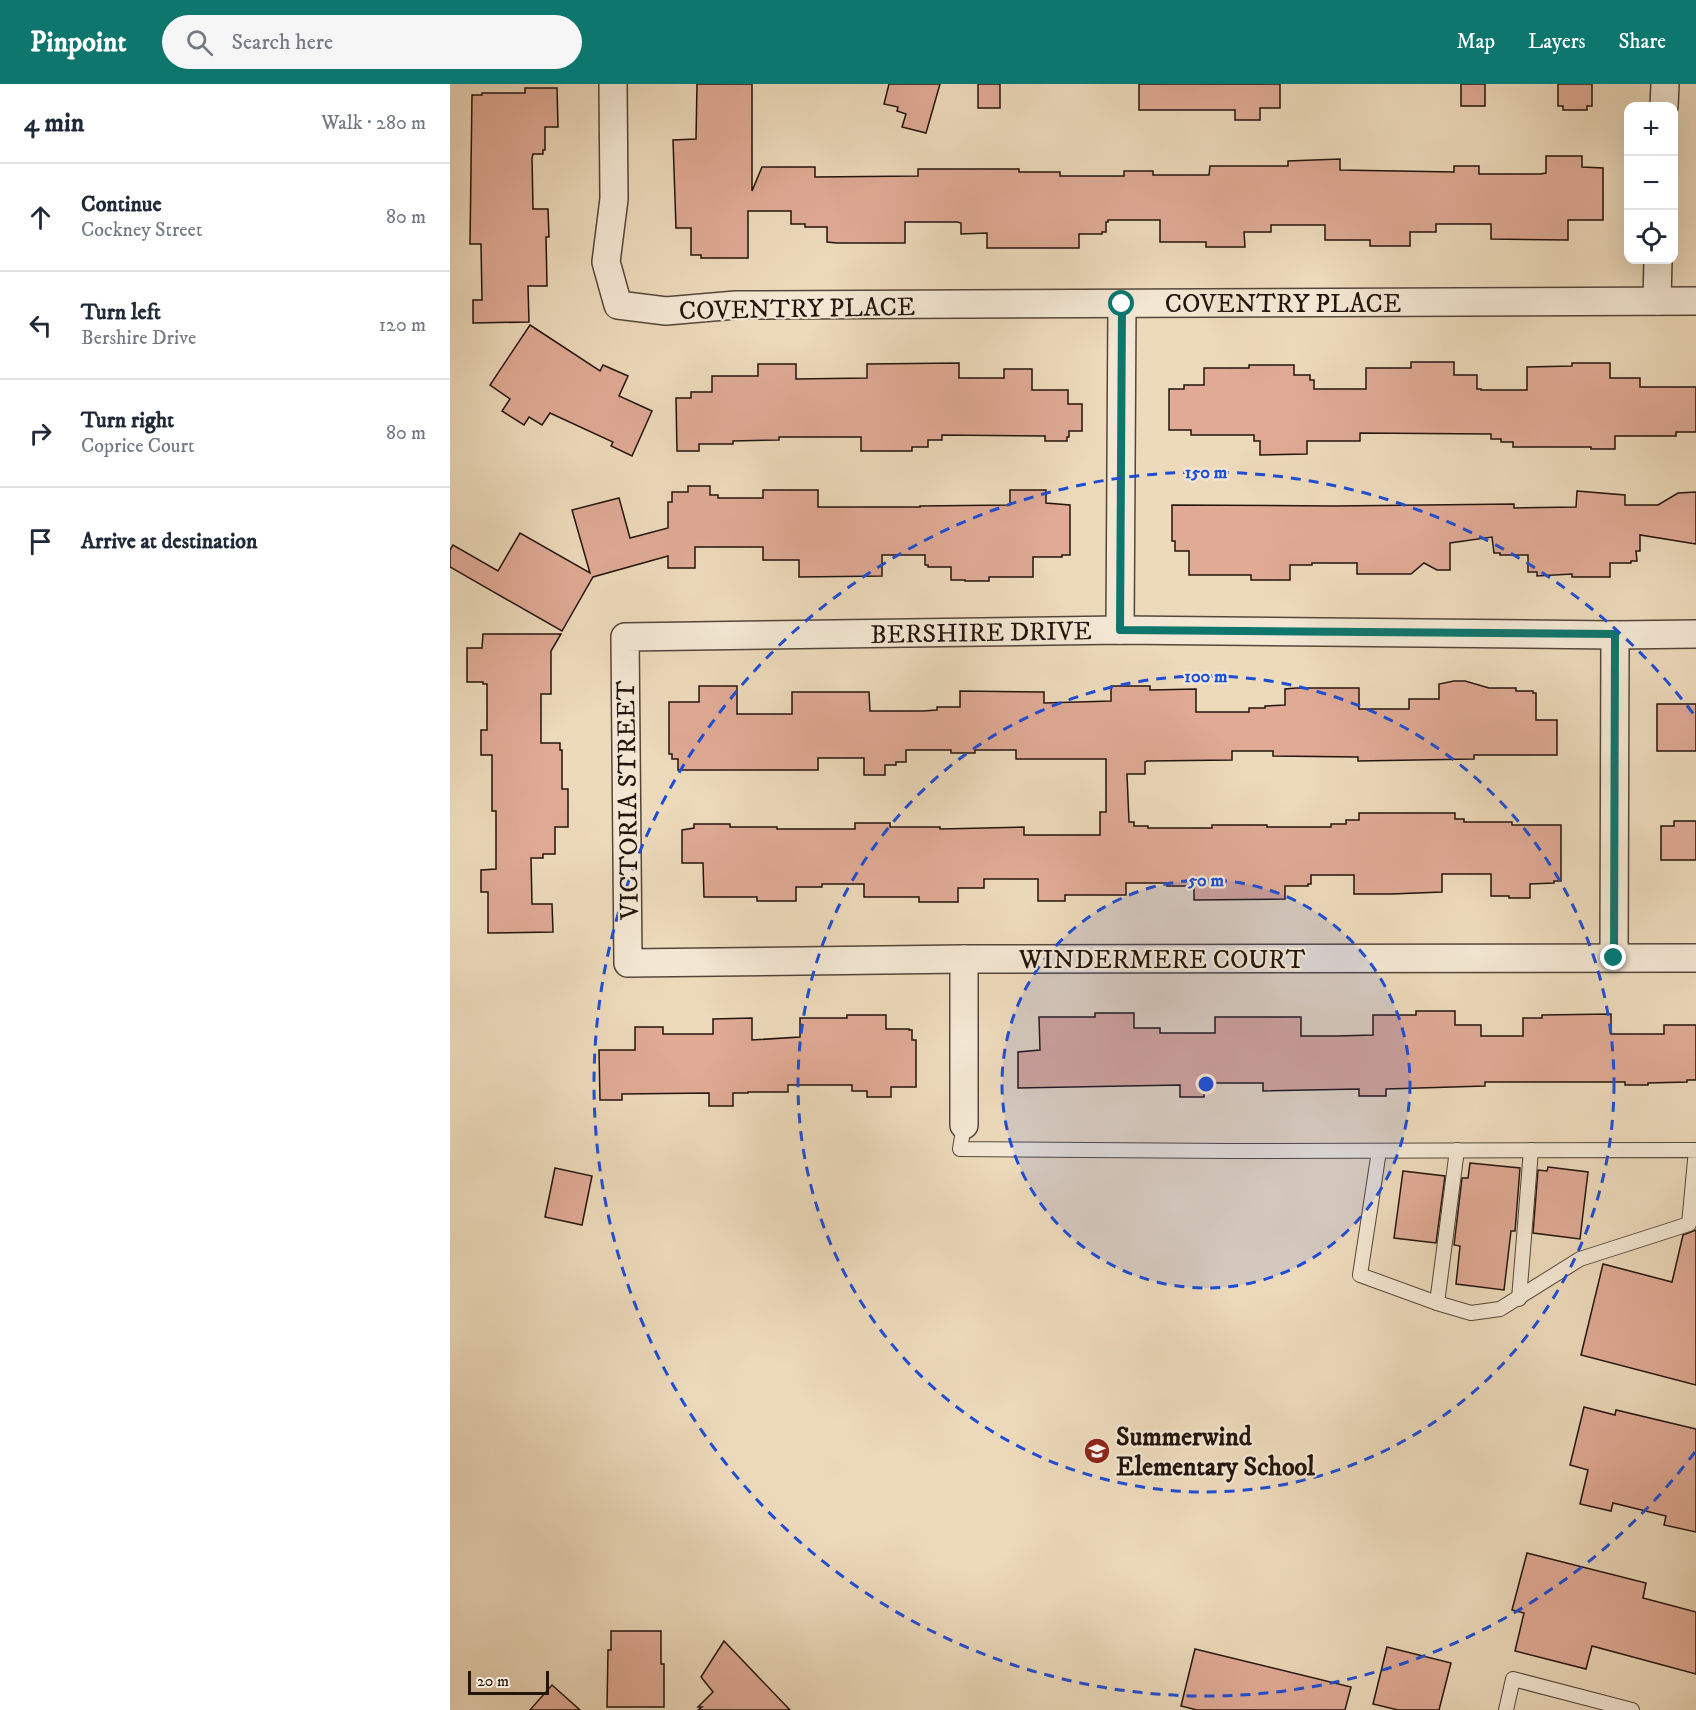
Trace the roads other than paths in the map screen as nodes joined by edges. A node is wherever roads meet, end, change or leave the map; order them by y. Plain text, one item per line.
1 (613, 84) edge
2 (1665, 84) edge
3 (1664, 102) edge
4 (1658, 264) edge
5 (1657, 301) junction
6 (1696, 301) edge
7 (1122, 304) junction
8 (1120, 630) junction
9 (1615, 634) junction
10 (1696, 634) edge
11 (625, 637) joint
12 (1614, 958) junction
13 (1696, 958) edge
14 (964, 959) junction
15 (628, 963) joint
16 (964, 1125) joint
17 (1457, 1150) junction
18 (1532, 1150) junction
19 (1379, 1151) junction
20 (1692, 1224) edge
21 (1519, 1299) junction
22 (1437, 1303) junction
23 (1506, 1710) edge
24 (1632, 1710) edge

1 - 7 street, COVENTRY PLACE
2 - 3 street
4 - 5 street
5 - 6 street, COVENTRY PLACE
5 - 7 street, COVENTRY PLACE
7 - 8 street
8 - 9 street, BERSHIRE DRIVE
8 - 11 street, BERSHIRE DRIVE
9 - 10 street, BERSHIRE DRIVE
9 - 12 street
11 - 15 street, VICTORIA STREET
12 - 13 street, WINDERMERE COURT
12 - 14 street, WINDERMERE COURT
14 - 15 street, WINDERMERE COURT
14 - 16 street
16 - 19 lane
17 - 18 lane
17 - 19 lane
17 - 22 lane
18 - 20 lane
18 - 21 lane
19 - 22 lane
20 - 21 lane
21 - 22 lane
23 - 24 lane

